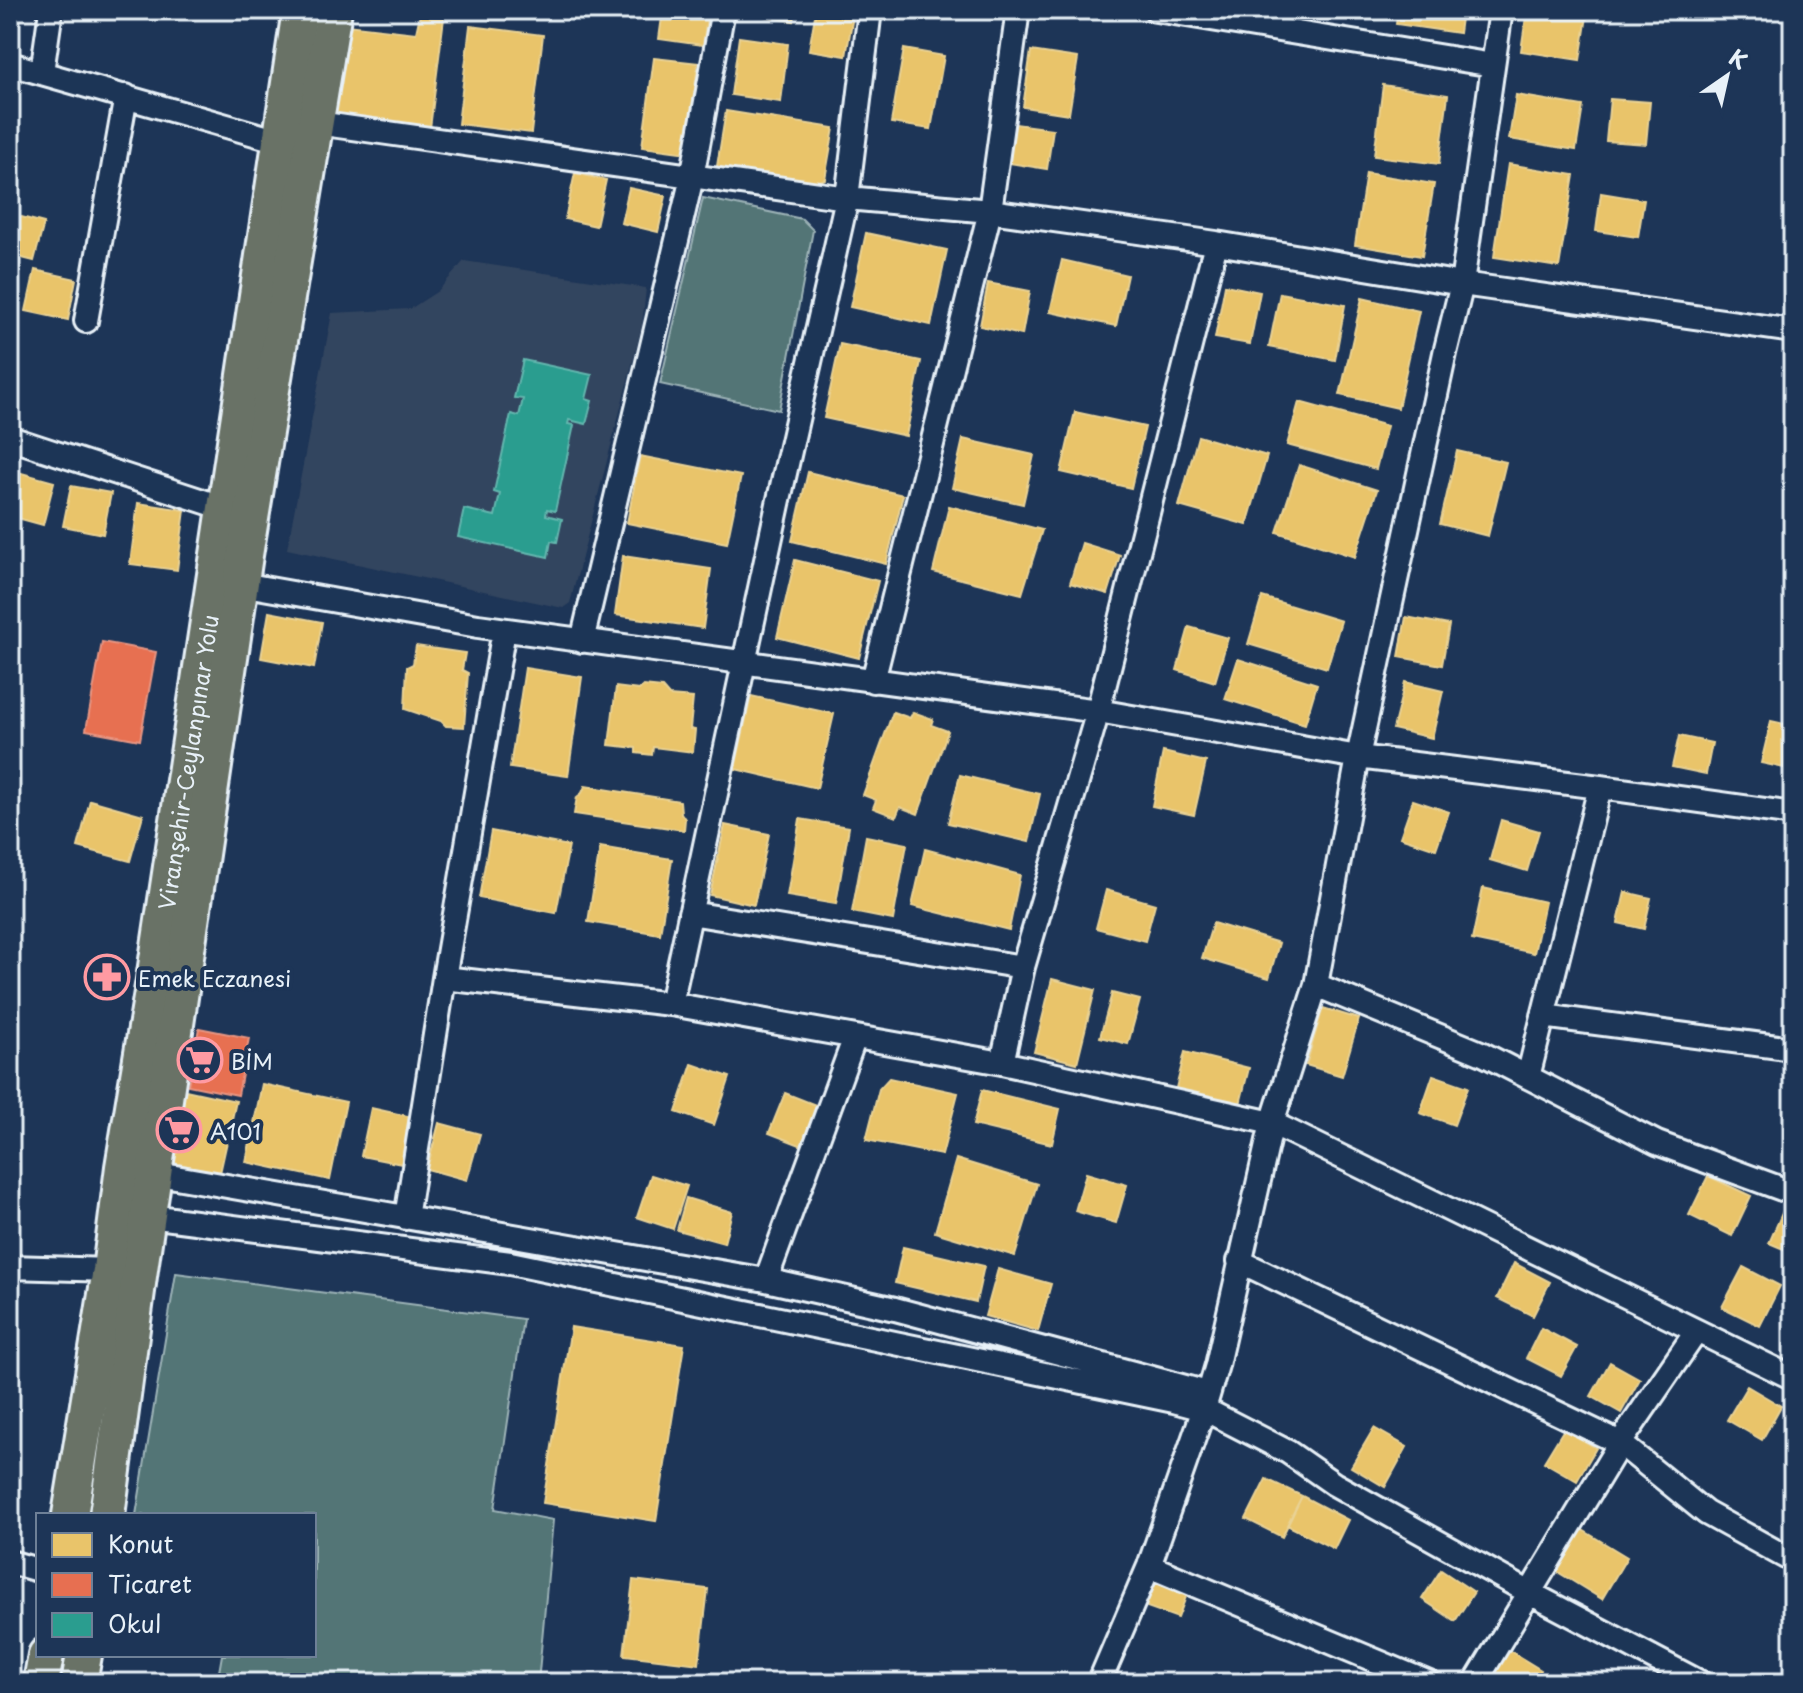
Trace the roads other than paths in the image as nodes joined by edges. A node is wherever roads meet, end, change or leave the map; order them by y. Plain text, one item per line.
1 (51, 10) edge
2 (300, 10) edge
3 (334, 10) edge
4 (723, 10) edge
5 (870, 10) edge
6 (1018, 10) edge
7 (1156, 10) edge
8 (1501, 10) edge
9 (10, 64) edge
10 (1493, 65) junction
11 (42, 72) junction
12 (126, 96) junction
13 (317, 123) junction
14 (279, 141) junction
15 (692, 177) junction
16 (847, 198) junction
17 (990, 211) junction
18 (1216, 243) junction
19 (1462, 284) junction
20 (86, 321) dead end
21 (1793, 331) edge
22 (10, 438) edge
23 (224, 508) junction
24 (241, 584) junction
25 (504, 630) junction
26 (582, 641) junction
27 (743, 664) junction
28 (873, 681) junction
29 (1098, 711) junction
30 (1358, 757) junction
31 (1600, 787) junction
32 (1793, 814) edge
33 (690, 913) junction
34 (1023, 967) junction
35 (444, 978) junction
36 (1316, 985) junction
37 (671, 1004) junction
38 (1543, 1016) junction
39 (855, 1037) junction
40 (1793, 1049) edge
41 (1002, 1063) junction
42 (1528, 1077) junction
43 (1272, 1123) junction
44 (138, 1170) junction
45 (1793, 1193) edge
46 (133, 1214) junction
47 (406, 1218) junction
48 (1239, 1261) junction
49 (10, 1267) edge
50 (110, 1270) junction
51 (766, 1280) junction
52 (1696, 1332) junction
53 (1793, 1378) edge
54 (1206, 1401) junction
55 (1620, 1443) junction
56 (70, 1513) edge
57 (107, 1513) edge
58 (1793, 1561) edge
59 (10, 1562) edge
60 (1149, 1566) junction
61 (36, 1569) edge
62 (1530, 1593) junction
63 (46, 1657) edge
64 (84, 1657) edge
65 (41, 1683) edge
66 (79, 1683) edge
67 (1099, 1683) edge
68 (1429, 1683) edge
69 (1475, 1683) edge
70 (1701, 1683) edge

1 - 11 street
2 - 14 main road, Viranşehir-Ceylanpınar Yolu
3 - 13 main road, Viranşehir-Ceylanpınar Yolu
4 - 15 street
5 - 16 street
6 - 17 street
7 - 10 street
8 - 10 street
9 - 11 street
10 - 19 street
11 - 12 street
12 - 14 street
12 - 20 street
13 - 15 street
13 - 24 main road, Viranşehir-Ceylanpınar Yolu
14 - 23 main road, Viranşehir-Ceylanpınar Yolu
15 - 16 street
15 - 26 street
16 - 17 street
16 - 27 street
17 - 18 street
17 - 28 street
18 - 19 street
18 - 29 street
19 - 21 street
19 - 30 street
22 - 23 street
23 - 44 main road, Viranşehir-Ceylanpınar Yolu
24 - 25 street
24 - 44 main road, Viranşehir-Ceylanpınar Yolu
25 - 26 street
25 - 35 street
26 - 27 street
27 - 28 street
27 - 33 street
28 - 29 street
29 - 30 street
29 - 34 street
30 - 31 street
30 - 36 street
31 - 32 street
31 - 38 street
33 - 34 street
33 - 37 street
34 - 41 street
35 - 37 street
35 - 47 street
36 - 42 street
36 - 43 street
37 - 39 street
38 - 40 street
38 - 42 street
39 - 41 street
39 - 51 street
41 - 43 street
42 - 45 street
43 - 48 street
43 - 52 street
44 - 46 main road, Viranşehir-Ceylanpınar Yolu
44 - 47 street
46 - 50 main road, Viranşehir-Ceylanpınar Yolu
46 - 54 street
46 - 57 main road, Viranşehir-Ceylanpınar Yolu
47 - 51 street
48 - 54 street
48 - 55 street
49 - 50 street
50 - 56 main road, Viranşehir-Ceylanpınar Yolu
51 - 54 street
52 - 53 street
52 - 55 street
54 - 60 street
54 - 62 street
55 - 58 street
55 - 62 street
59 - 61 street
60 - 67 street
60 - 68 street
62 - 69 street
62 - 70 street
63 - 65 main road
64 - 66 main road

